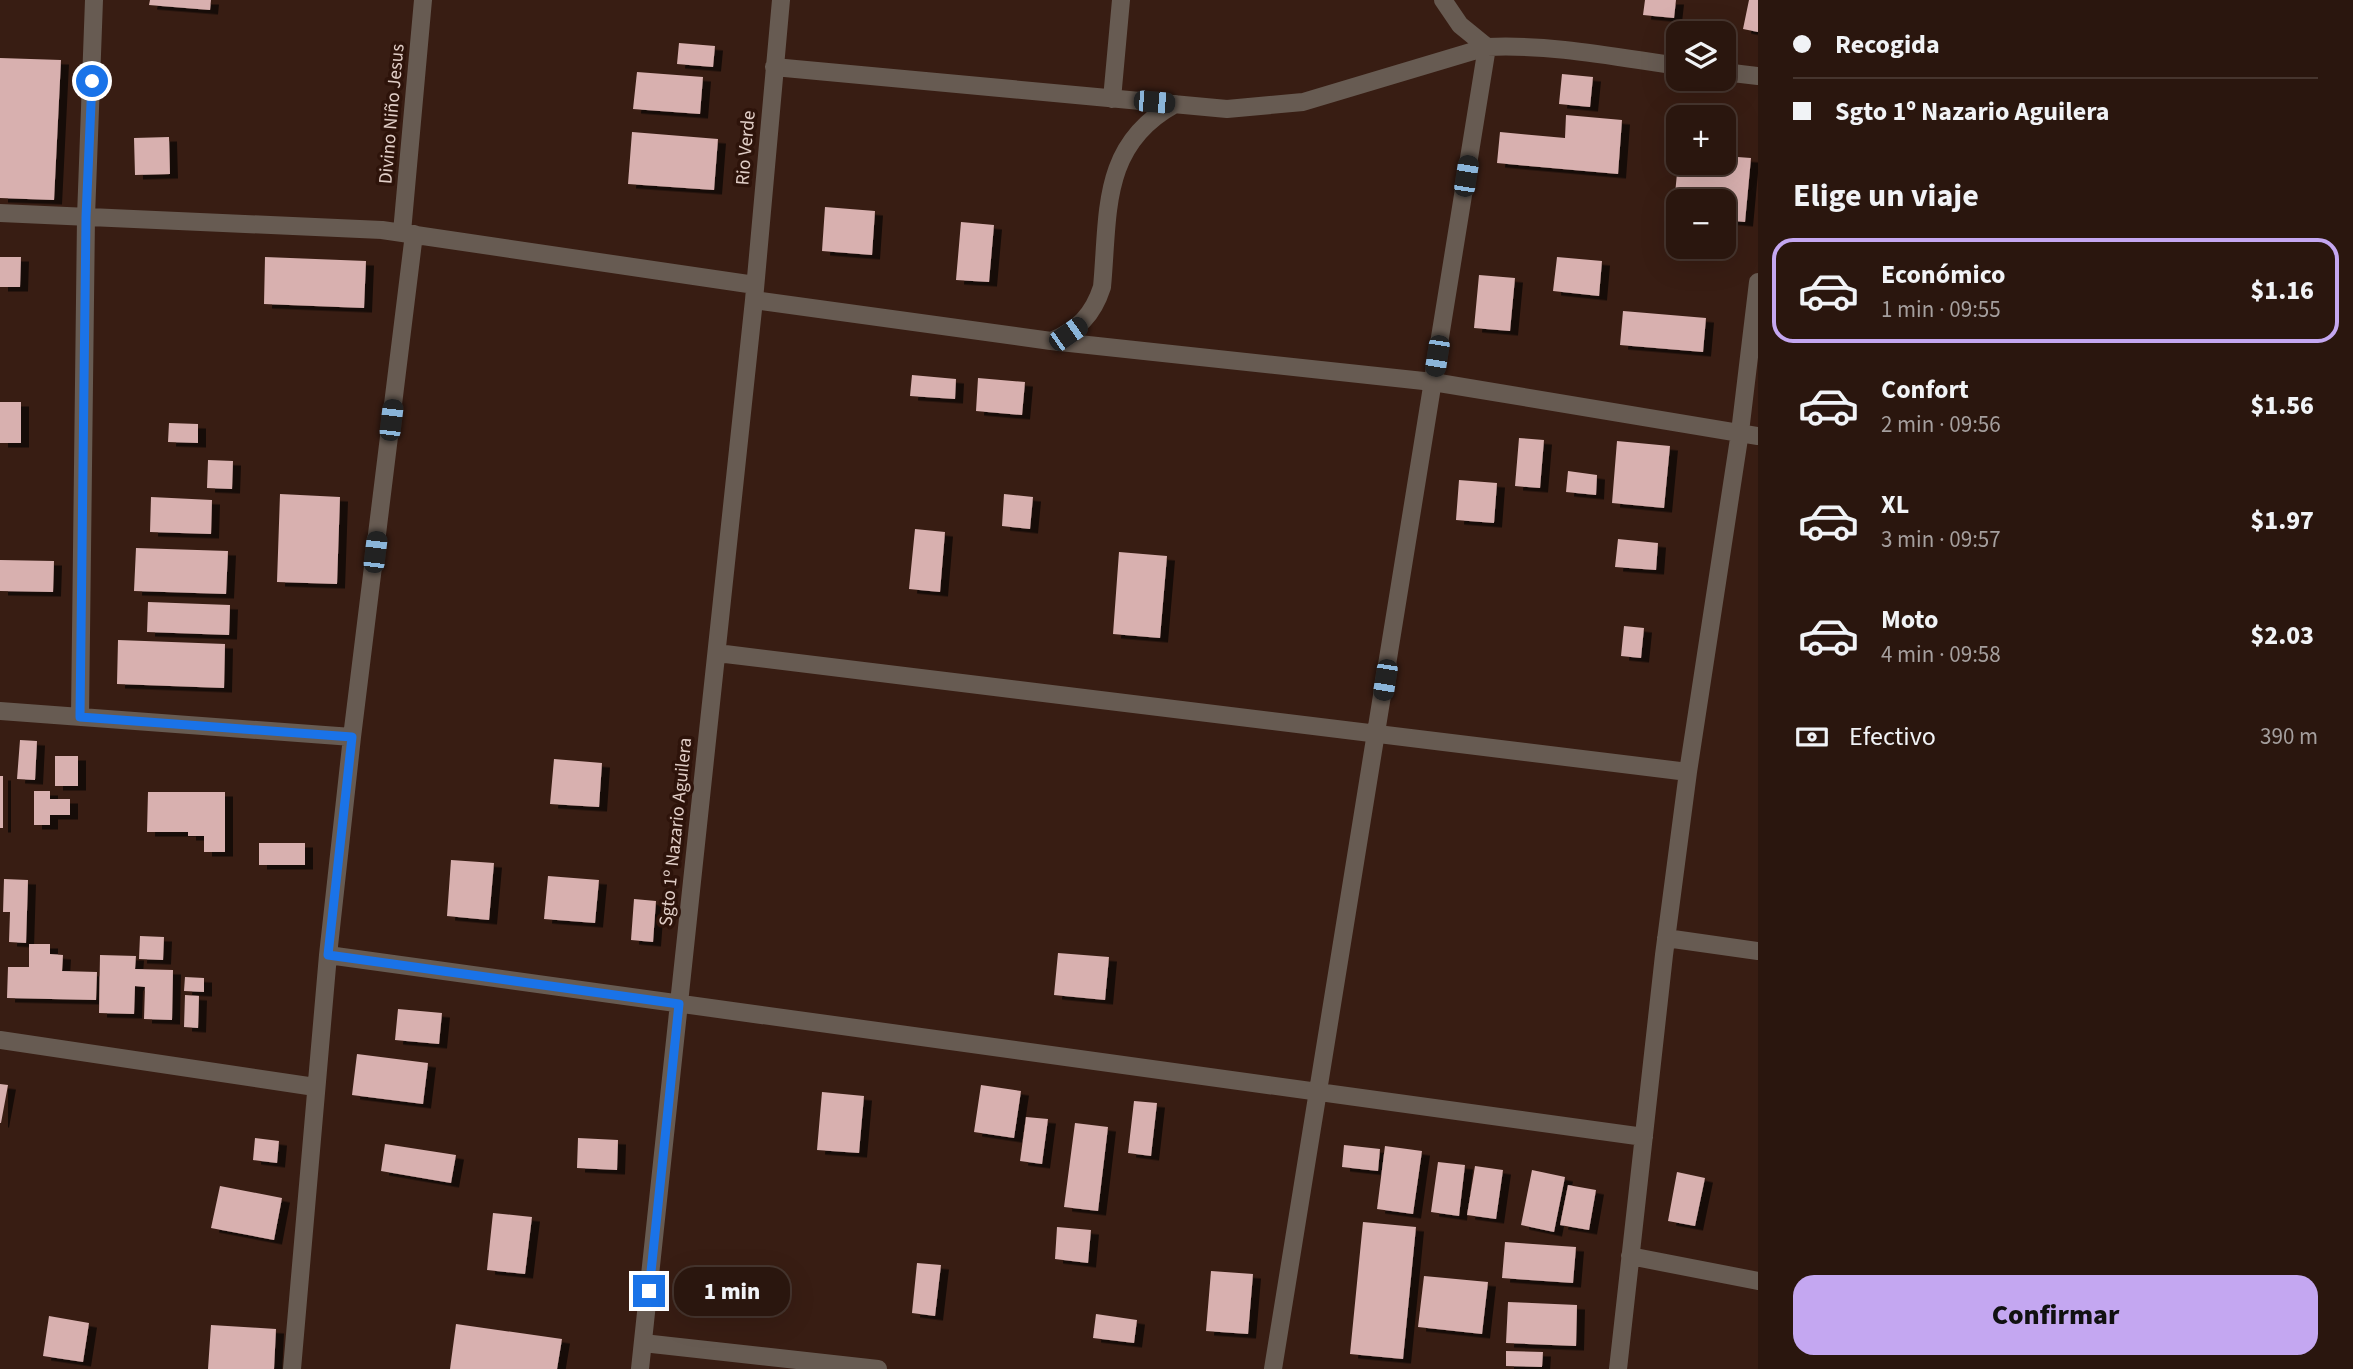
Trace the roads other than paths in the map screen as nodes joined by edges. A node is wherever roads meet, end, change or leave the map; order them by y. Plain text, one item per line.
1 (94, 0) edge
2 (424, 0) edge
3 (781, 0) edge
4 (1121, 0) edge
5 (1443, 0) edge
6 (1487, 47) junction
7 (1666, 64) edge
8 (774, 66) junction
9 (1736, 73) edge
10 (1758, 76) edge
11 (1112, 99) junction
12 (1175, 104) junction
13 (0, 213) edge
14 (86, 217) junction
15 (408, 233) junction
16 (1758, 282) edge
17 (755, 293) junction
18 (1051, 341) junction
19 (1433, 382) junction
20 (1740, 432) junction
21 (1758, 436) edge
22 (717, 653) junction
23 (0, 711) edge
24 (80, 717) junction
25 (1376, 734) junction
26 (352, 737) junction
27 (1688, 772) junction
28 (1666, 939) junction
29 (1758, 951) edge
30 (328, 955) junction
31 (679, 1004) junction
32 (0, 1040) edge
33 (316, 1087) junction
34 (1318, 1092) junction
35 (1644, 1137) junction
36 (1630, 1256) junction
37 (1758, 1281) edge
38 (643, 1343) junction
39 (292, 1369) edge
40 (640, 1369) edge
41 (878, 1369) edge
42 (1273, 1369) edge
43 (1618, 1369) edge

1 - 14 street
2 - 15 street, Divino Niño Jesus
3 - 8 street, Rio Verde
4 - 11 street
5 - 6 street
6 - 7 street
6 - 12 street
6 - 19 street
8 - 11 street
8 - 17 street, Rio Verde
9 - 10 street
11 - 12 street
12 - 18 street
13 - 14 street
14 - 15 street
14 - 24 street
15 - 17 street
15 - 26 street, Divino Niño Jesus
16 - 20 street
17 - 18 street
17 - 22 street, Sgto 1º Nazario Aguilera
18 - 19 street
19 - 20 street
19 - 25 street
20 - 21 street
20 - 27 street
22 - 25 street
22 - 31 street, Sgto 1º Nazario Aguilera
23 - 24 street
24 - 26 street
25 - 27 street
25 - 34 street
26 - 30 street, Divino Niño Jesus
27 - 28 street
28 - 29 street
28 - 35 street
30 - 31 street
30 - 33 street, Divino Niño Jesus
31 - 34 street
31 - 38 street, Sgto 1º Nazario Aguilera
32 - 33 street
33 - 39 street, Divino Niño Jesus
34 - 35 street
34 - 42 street
35 - 36 street
36 - 37 street
36 - 43 street
38 - 40 street, Sgto 1º Nazario Aguilera
38 - 41 street

